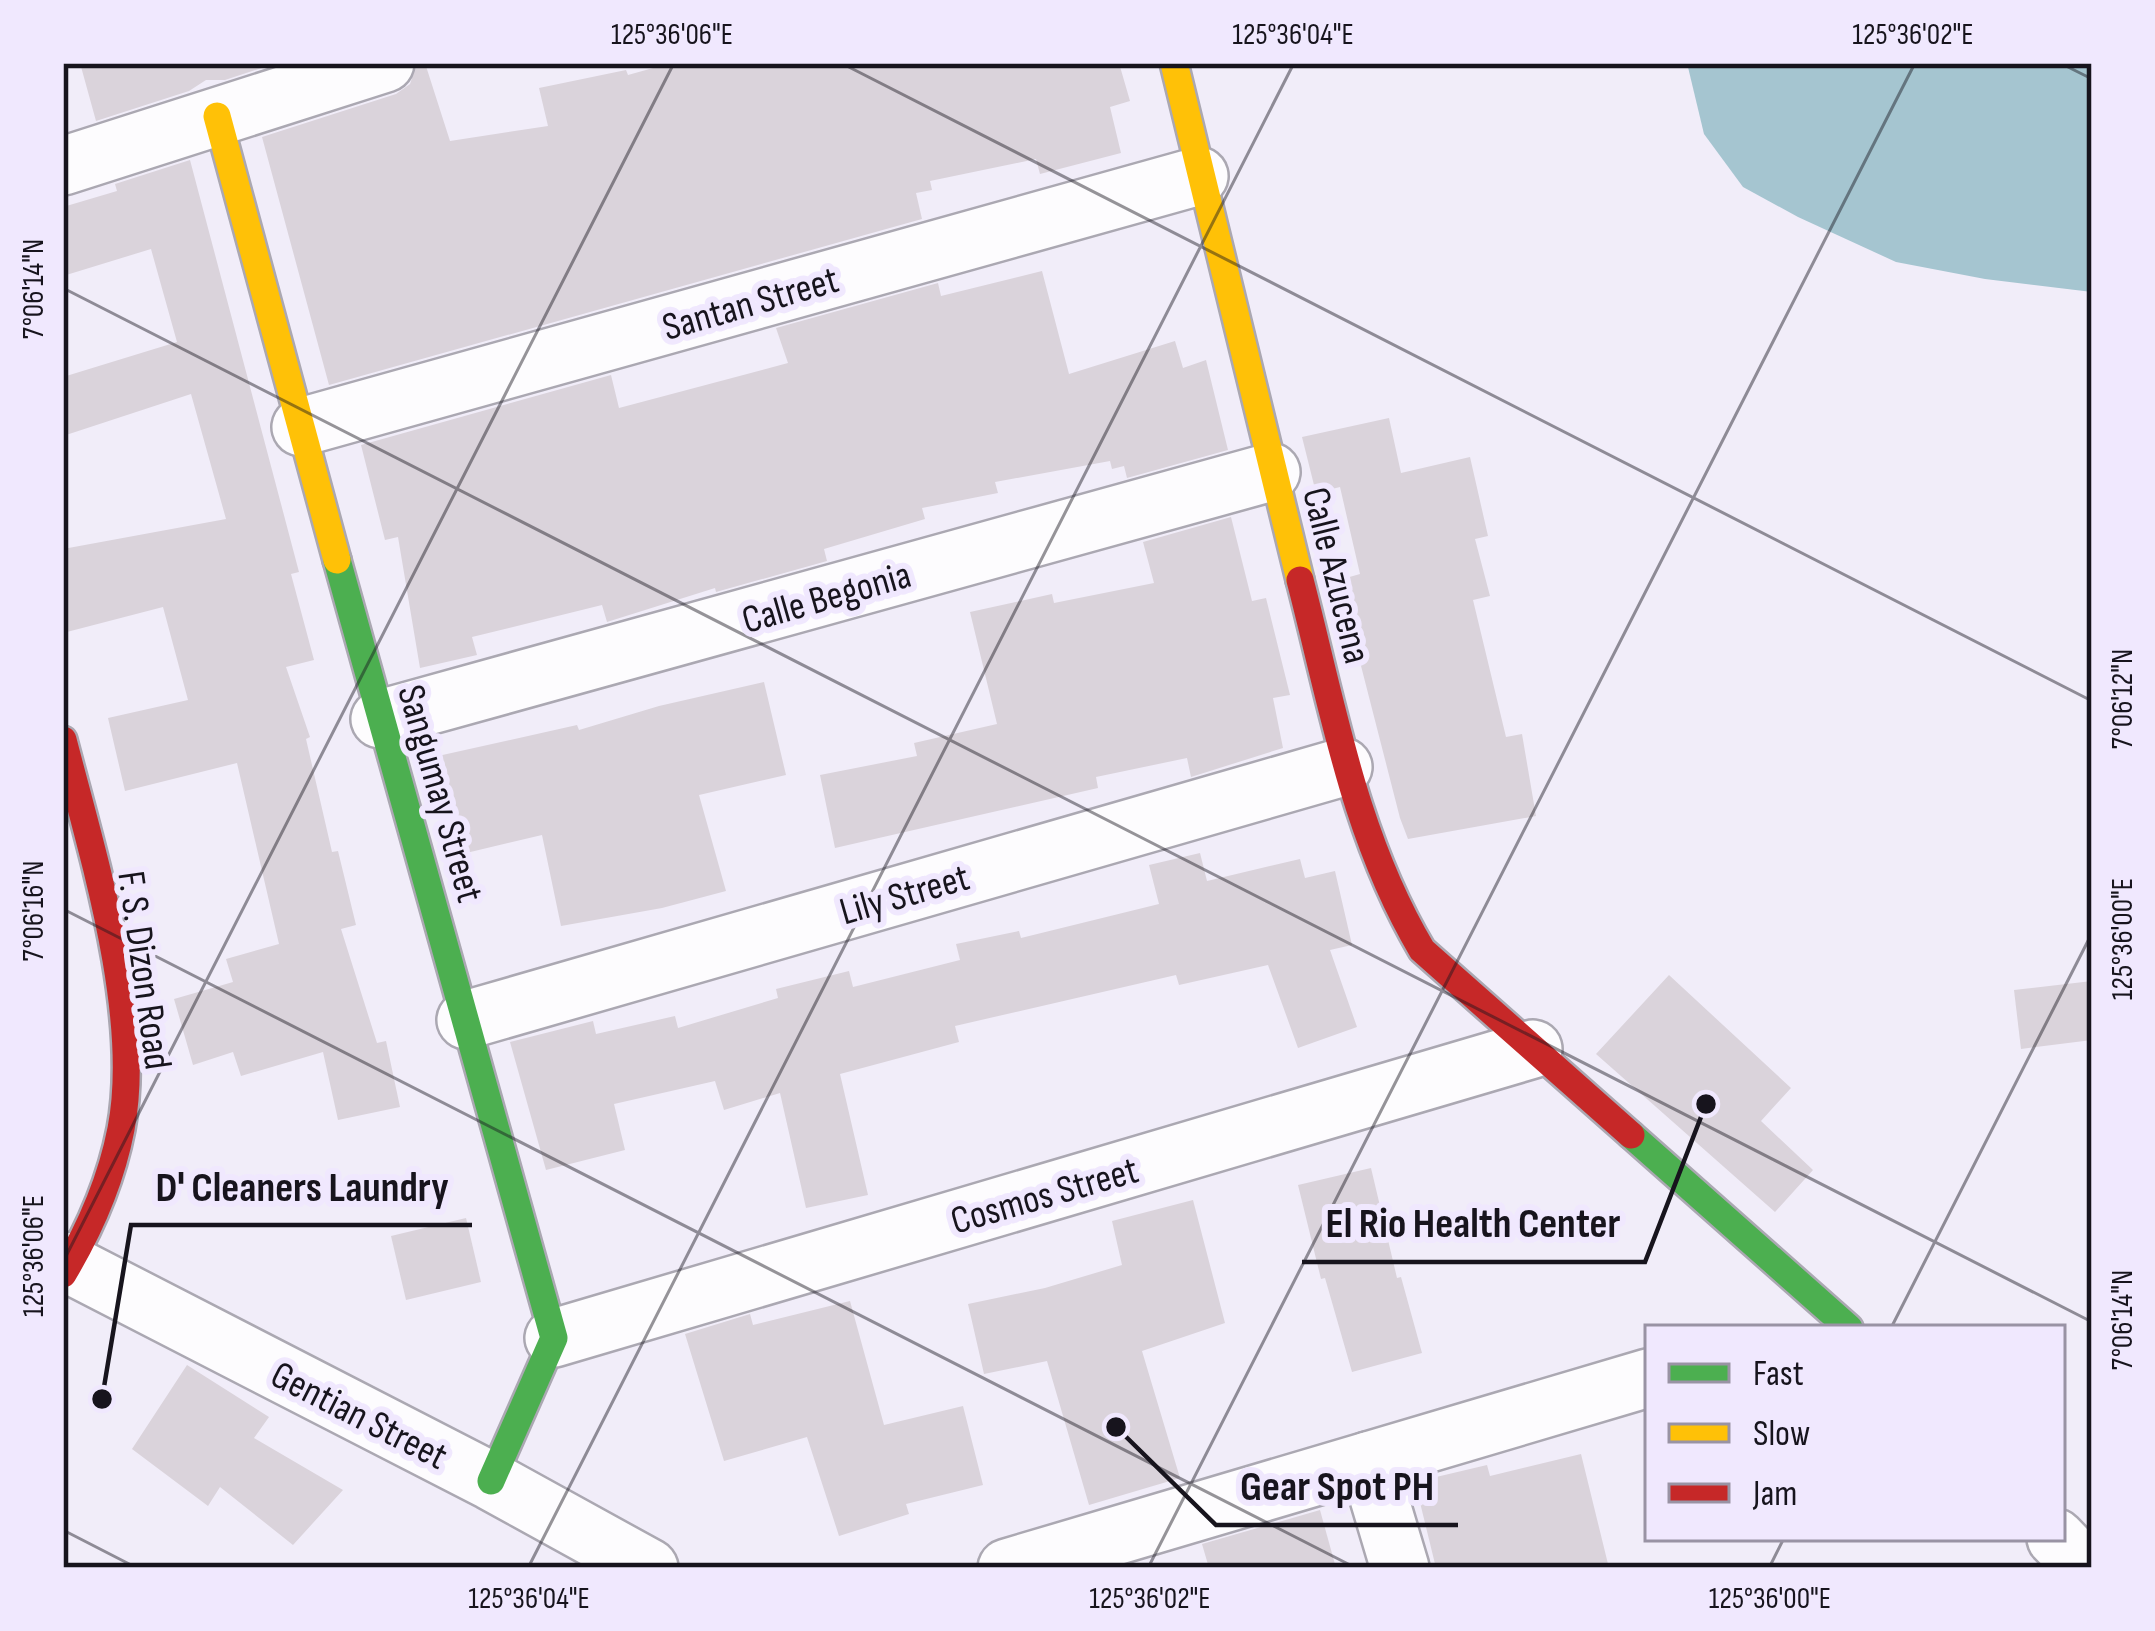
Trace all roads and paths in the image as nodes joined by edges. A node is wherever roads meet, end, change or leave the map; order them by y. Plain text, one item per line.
1 (385, 63) edge
2 (1174, 63) edge
3 (218, 116) junction
4 (63, 166) edge
5 (1199, 176) junction
6 (301, 428) junction
7 (1270, 472) junction
8 (380, 719) junction
9 (63, 740) edge
10 (1342, 767) junction
11 (466, 1020) junction
12 (1533, 1049) junction
13 (65, 1266) edge
14 (1834, 1325) edge
15 (554, 1338) junction
16 (1645, 1379) edge
17 (1368, 1460) junction
18 (490, 1481) junction
19 (2059, 1541) edge
20 (649, 1568) edge
21 (1007, 1568) edge
22 (1400, 1568) edge
23 (2085, 1568) edge

1 - 3 street
2 - 5 street, Calle Azucena
3 - 4 street
3 - 6 street, Sangumay Street
5 - 6 street, Santan Street
5 - 7 street, Calle Azucena
6 - 8 street, Sangumay Street
7 - 8 street, Calle Begonia
7 - 10 street, Calle Azucena
8 - 11 street, Sangumay Street
9 - 13 street, F. S. Dizon Road
10 - 11 street, Lily Street
10 - 12 street, Calle Azucena
11 - 15 street, Sangumay Street
12 - 14 street, Calle Azucena
12 - 15 street, Cosmos Street
13 - 18 street, Gentian Street
15 - 18 street
16 - 17 street
17 - 21 street
17 - 22 street
18 - 20 street, Gentian Street
19 - 23 street

